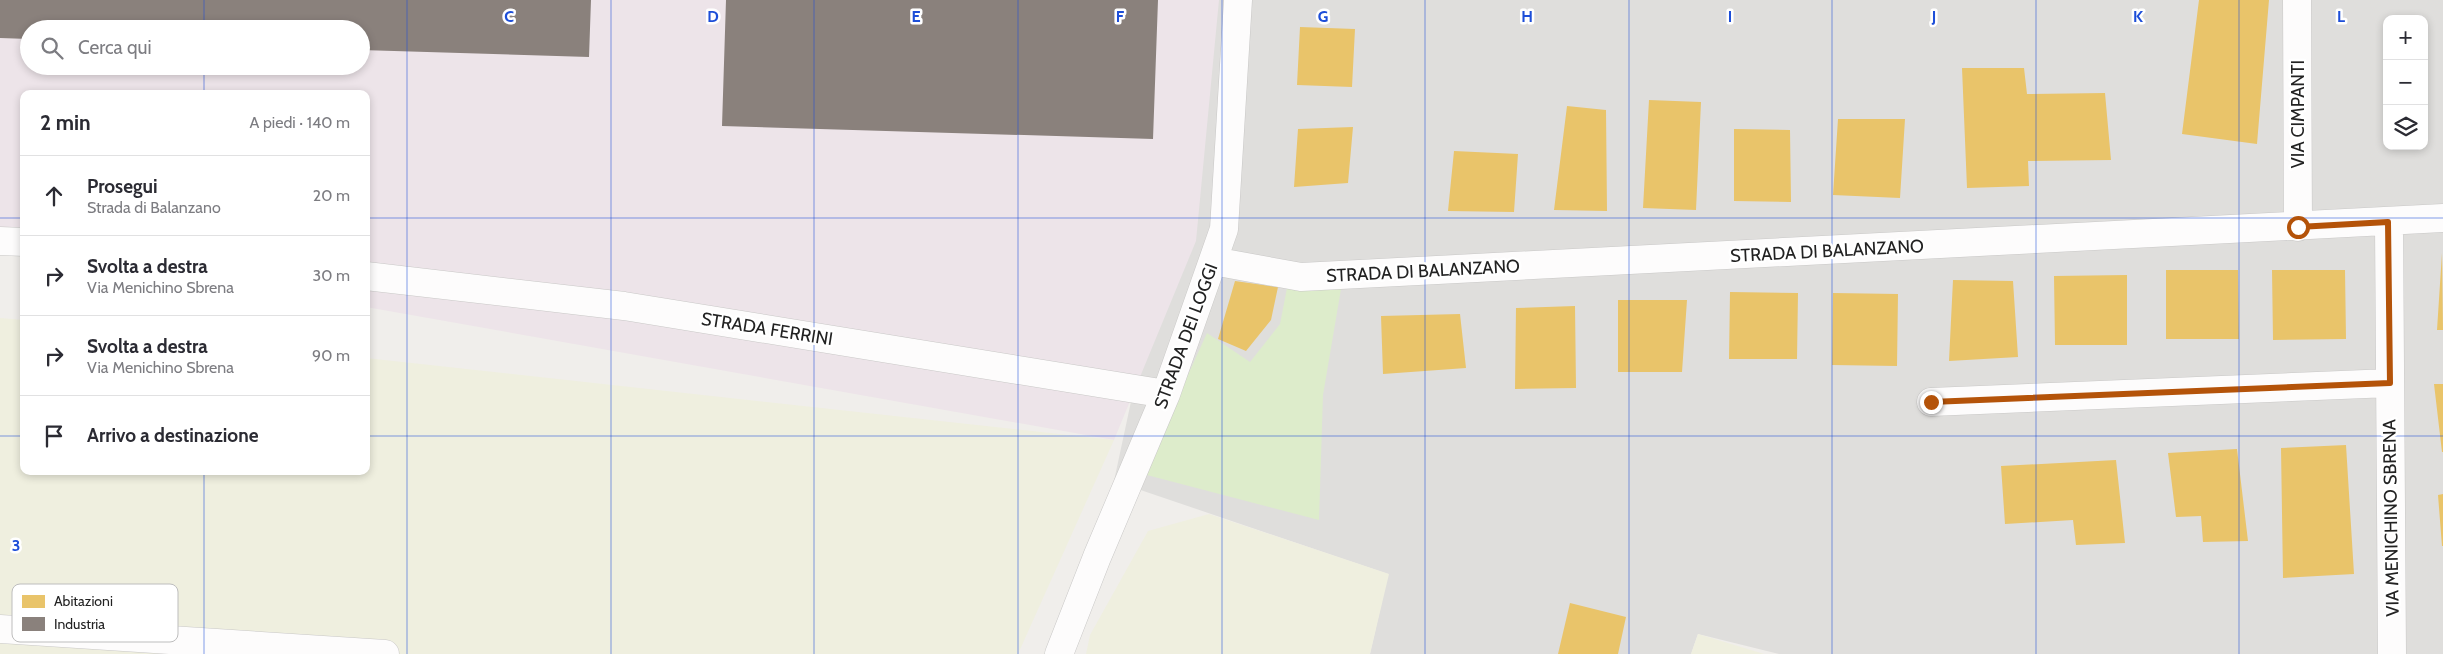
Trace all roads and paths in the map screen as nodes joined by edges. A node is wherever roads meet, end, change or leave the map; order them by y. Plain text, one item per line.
1 (1238, 0) edge
2 (2297, 0) edge
3 (2443, 218) edge
4 (2388, 222) junction
5 (2298, 227) junction
6 (0, 241) edge
7 (20, 242) edge
8 (1213, 261) junction
9 (370, 276) edge
10 (2390, 383) junction
11 (1166, 394) junction
12 (1931, 402) dead end
13 (178, 641) edge
14 (385, 654) edge
15 (1059, 654) edge
16 (2392, 654) edge

1 - 8 street, STRADA DEI LOGGI
2 - 5 street, VIA CIMPANTI
3 - 4 street, STRADA DI BALANZANO
4 - 5 street, STRADA DI BALANZANO
4 - 10 street, VIA MENICHINO SBRENA
5 - 8 street, STRADA DI BALANZANO
6 - 7 street
8 - 11 street, STRADA DEI LOGGI
9 - 11 street, STRADA FERRINI
10 - 12 street
10 - 16 street, VIA MENICHINO SBRENA
11 - 15 street, STRADA DEI LOGGI
13 - 14 street

